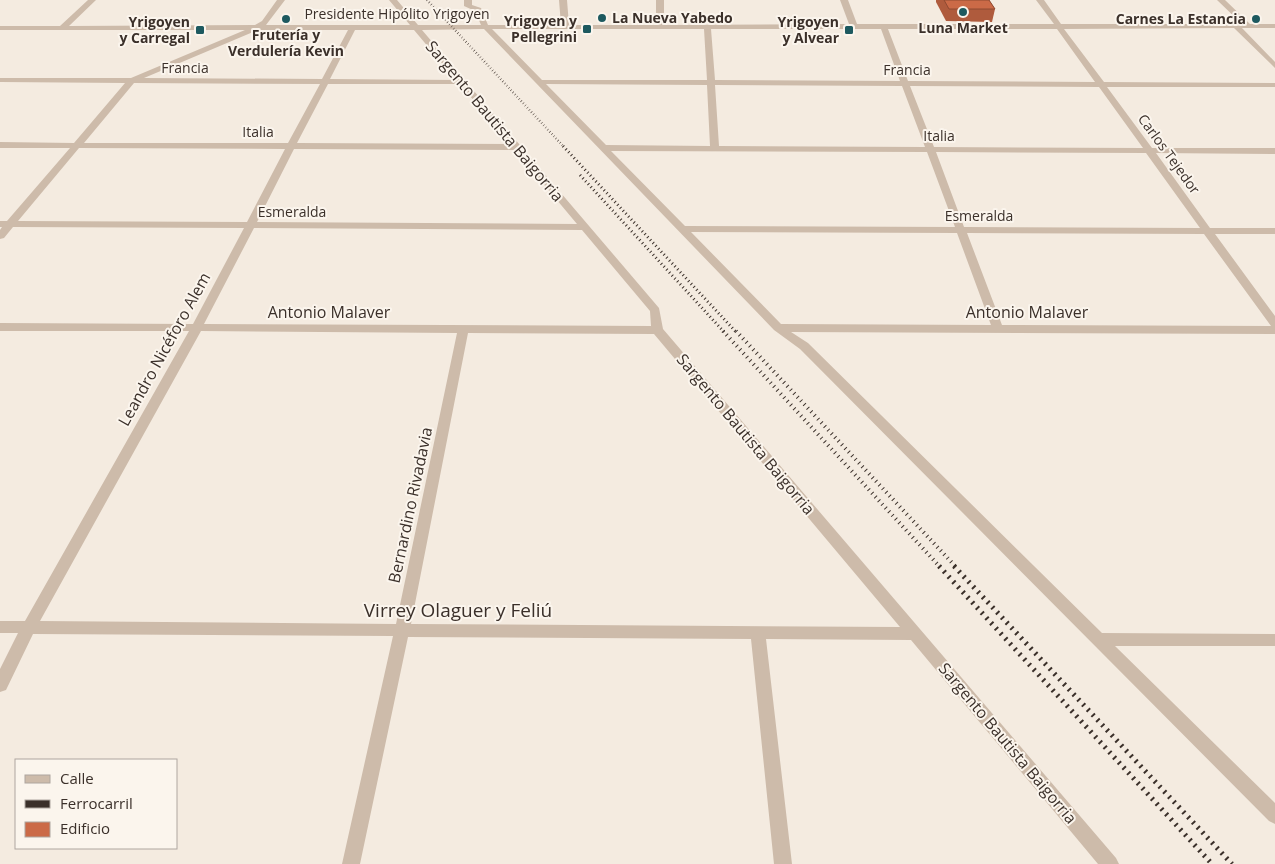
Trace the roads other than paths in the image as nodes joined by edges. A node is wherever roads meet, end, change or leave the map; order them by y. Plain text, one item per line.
1 (92, 0) edge
2 (281, 0) edge
3 (393, 0) edge
4 (468, 0) edge
5 (562, 0) edge
6 (660, 0) edge
7 (844, 0) edge
8 (1040, 0) edge
9 (1221, 0) edge
10 (485, 26) junction
11 (565, 26) junction
12 (660, 26) junction
13 (707, 26) junction
14 (854, 26) junction
15 (1236, 26) junction
16 (1248, 26) junction
17 (1275, 26) edge
18 (353, 27) junction
19 (416, 27) junction
20 (884, 27) junction
21 (1059, 27) junction
22 (0, 28) edge
23 (62, 28) junction
24 (256, 28) junction
25 (1275, 66) edge
26 (0, 80) edge
27 (131, 81) junction
28 (325, 82) junction
29 (461, 82) junction
30 (539, 82) junction
31 (710, 82) junction
32 (904, 83) junction
33 (1101, 84) junction
34 (1275, 85) edge
35 (0, 144) edge
36 (77, 145) junction
37 (291, 146) junction
38 (515, 147) junction
39 (603, 148) junction
40 (715, 148) junction
41 (930, 149) junction
42 (1149, 150) junction
43 (1275, 151) edge
44 (5, 224) edge
45 (250, 226) junction
46 (585, 227) junction
47 (684, 228) junction
48 (961, 230) junction
49 (1207, 231) junction
50 (1275, 231) edge
51 (0, 236) edge
52 (1275, 324) edge
53 (0, 327) edge
54 (197, 328) junction
55 (778, 328) junction
56 (998, 328) junction
57 (463, 329) junction
58 (657, 330) junction
59 (1275, 330) edge
60 (0, 627) edge
61 (29, 627) junction
62 (402, 630) junction
63 (758, 632) junction
64 (916, 634) junction
65 (1100, 639) junction
66 (1275, 640) edge
67 (0, 685) edge
68 (1275, 815) edge
69 (351, 864) edge
70 (783, 864) edge
71 (1110, 864) edge

1 - 23 street
2 - 24 street
3 - 19 street, Sargento Bautista Baigorria
4 - 10 street
5 - 11 street
6 - 12 street
7 - 14 street
8 - 21 street, Carlos Tejedor
9 - 16 street
10 - 11 street, Presidente Hipólito Yrigoyen
10 - 19 street, Presidente Hipólito Yrigoyen
10 - 30 street
11 - 12 street, Presidente Hipólito Yrigoyen
12 - 13 street, Presidente Hipólito Yrigoyen
13 - 14 street, Presidente Hipólito Yrigoyen
13 - 31 street
14 - 20 street, Presidente Hipólito Yrigoyen
15 - 16 street, Presidente Hipólito Yrigoyen
15 - 21 street, Presidente Hipólito Yrigoyen
15 - 25 street
16 - 17 street, Presidente Hipólito Yrigoyen
18 - 19 street, Presidente Hipólito Yrigoyen
18 - 24 street, Presidente Hipólito Yrigoyen
18 - 28 street, Leandro Nicéforo Alem
19 - 29 street, Sargento Bautista Baigorria
20 - 21 street, Presidente Hipólito Yrigoyen
20 - 32 street
21 - 33 street, Carlos Tejedor
22 - 23 street, Presidente Hipólito Yrigoyen
23 - 24 street, Presidente Hipólito Yrigoyen
24 - 27 street
26 - 27 street, Francia
27 - 28 street, Francia
27 - 36 street
28 - 29 street, Francia
28 - 37 street, Leandro Nicéforo Alem
29 - 38 street, Sargento Bautista Baigorria
30 - 31 street, Francia
30 - 39 street
31 - 32 street, Francia
31 - 40 street
32 - 33 street, Francia
32 - 41 street
33 - 34 street, Francia
33 - 42 street, Carlos Tejedor
35 - 36 street, Italia
36 - 37 street, Italia
36 - 44 street
37 - 38 street, Italia
37 - 45 street, Leandro Nicéforo Alem
38 - 46 street, Sargento Bautista Baigorria
39 - 40 street, Italia
39 - 47 street
40 - 41 street, Italia
41 - 42 street, Italia
41 - 48 street
42 - 43 street, Italia
42 - 49 street, Carlos Tejedor
44 - 45 street, Esmeralda
44 - 51 street
45 - 46 street, Esmeralda
45 - 54 street, Leandro Nicéforo Alem
46 - 58 street, Sargento Bautista Baigorria
47 - 48 street, Esmeralda
47 - 55 street
48 - 49 street, Esmeralda
48 - 56 street
49 - 50 street, Esmeralda
49 - 52 street, Carlos Tejedor
53 - 54 street, Antonio Malaver
54 - 57 street, Antonio Malaver
54 - 61 street, Leandro Nicéforo Alem
55 - 56 street, Antonio Malaver
55 - 65 street
56 - 59 street, Antonio Malaver
57 - 58 street, Antonio Malaver
57 - 62 street, Bernardino Rivadavia
58 - 64 street, Sargento Bautista Baigorria
60 - 61 street, Virrey Olaguer y Feliú
61 - 62 street, Virrey Olaguer y Feliú
61 - 67 street, Leandro Nicéforo Alem
62 - 63 street, Virrey Olaguer y Feliú
62 - 69 street, Bernardino Rivadavia
63 - 64 street, Virrey Olaguer y Feliú
63 - 70 street
64 - 71 street, Sargento Bautista Baigorria
65 - 66 street
65 - 68 street

